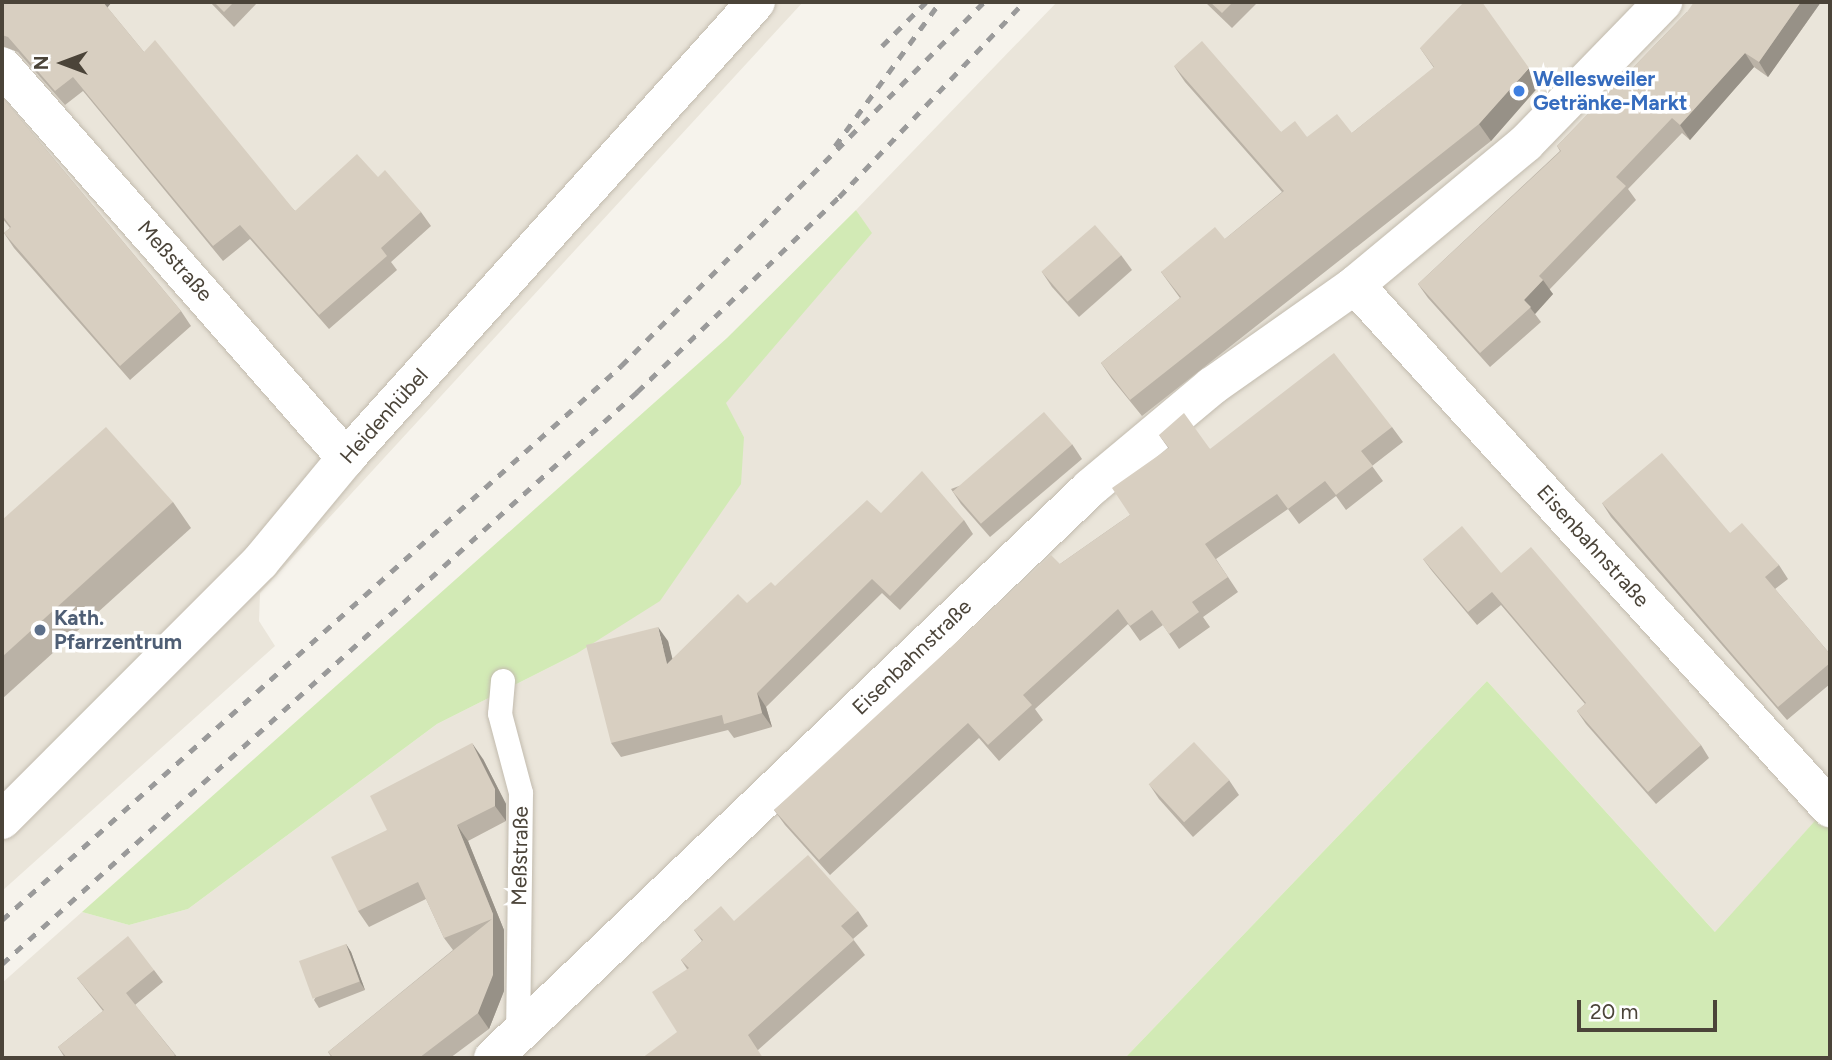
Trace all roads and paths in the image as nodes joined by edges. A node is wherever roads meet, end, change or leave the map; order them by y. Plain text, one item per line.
1 (756, 2) edge
2 (1663, 2) edge
3 (2, 66) edge
4 (1355, 285) junction
5 (345, 458) junction
6 (503, 681) dead end
7 (1830, 808) edge
8 (2, 820) edge
9 (506, 1046) edge

1 - 5 street, Heidenhübel
2 - 4 street, Eisenbahnstraße
3 - 5 street, Meßstraße
4 - 7 street, Eisenbahnstraße
4 - 9 street, Eisenbahnstraße
5 - 8 street, Heidenhübel
6 - 9 lane, Meßstraße

